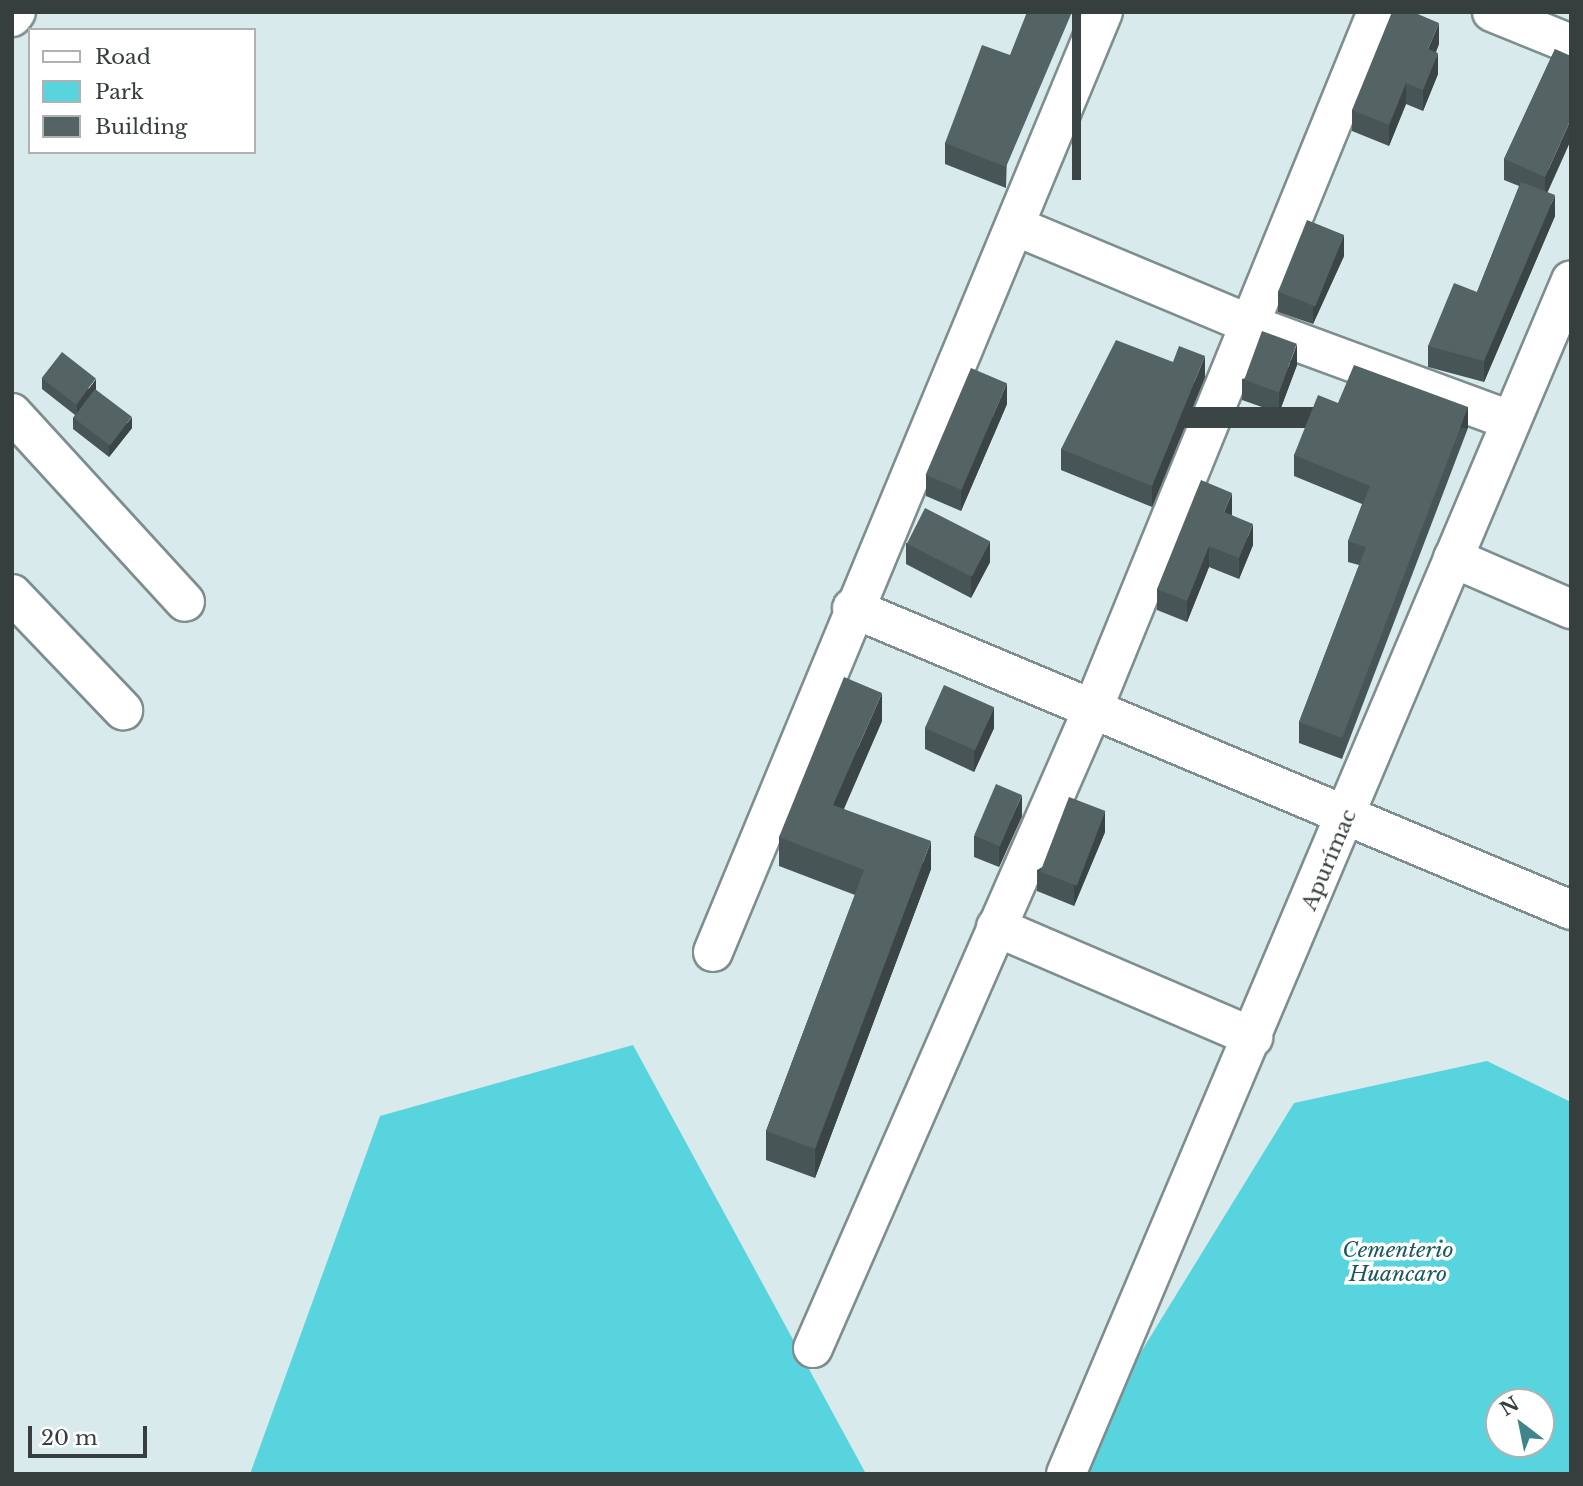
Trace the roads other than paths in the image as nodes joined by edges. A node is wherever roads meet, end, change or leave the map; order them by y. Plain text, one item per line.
1 (16, 12) edge
2 (1103, 12) edge
3 (1377, 12) edge
4 (1492, 12) edge
5 (12, 17) edge
6 (1571, 44) edge
7 (1015, 226) junction
8 (1571, 280) edge
9 (1254, 326) junction
10 (1559, 344) edge
11 (12, 413) edge
12 (1510, 420) junction
13 (1453, 558) junction
14 (12, 594) edge
15 (186, 602) dead end
16 (852, 608) junction
17 (1571, 609) edge
18 (1094, 706) junction
19 (123, 710) dead end
20 (1347, 818) junction
21 (1571, 910) edge
22 (996, 927) junction
23 (713, 952) dead end
24 (1253, 1037) junction
25 (813, 1348) dead end
26 (1066, 1474) edge

1 - 5 street
2 - 7 street
3 - 9 street
4 - 6 street
7 - 9 street
7 - 16 street
8 - 10 street, Apurímac
9 - 12 street
9 - 18 street
10 - 12 street, Apurímac
11 - 15 street
12 - 13 street, Apurímac
13 - 17 street
13 - 20 street, Apurímac
14 - 19 street
16 - 18 street
16 - 23 street
18 - 20 street
18 - 22 street
20 - 21 street
20 - 24 street, Apurímac
22 - 24 street
22 - 25 street
24 - 26 street, Apurímac

